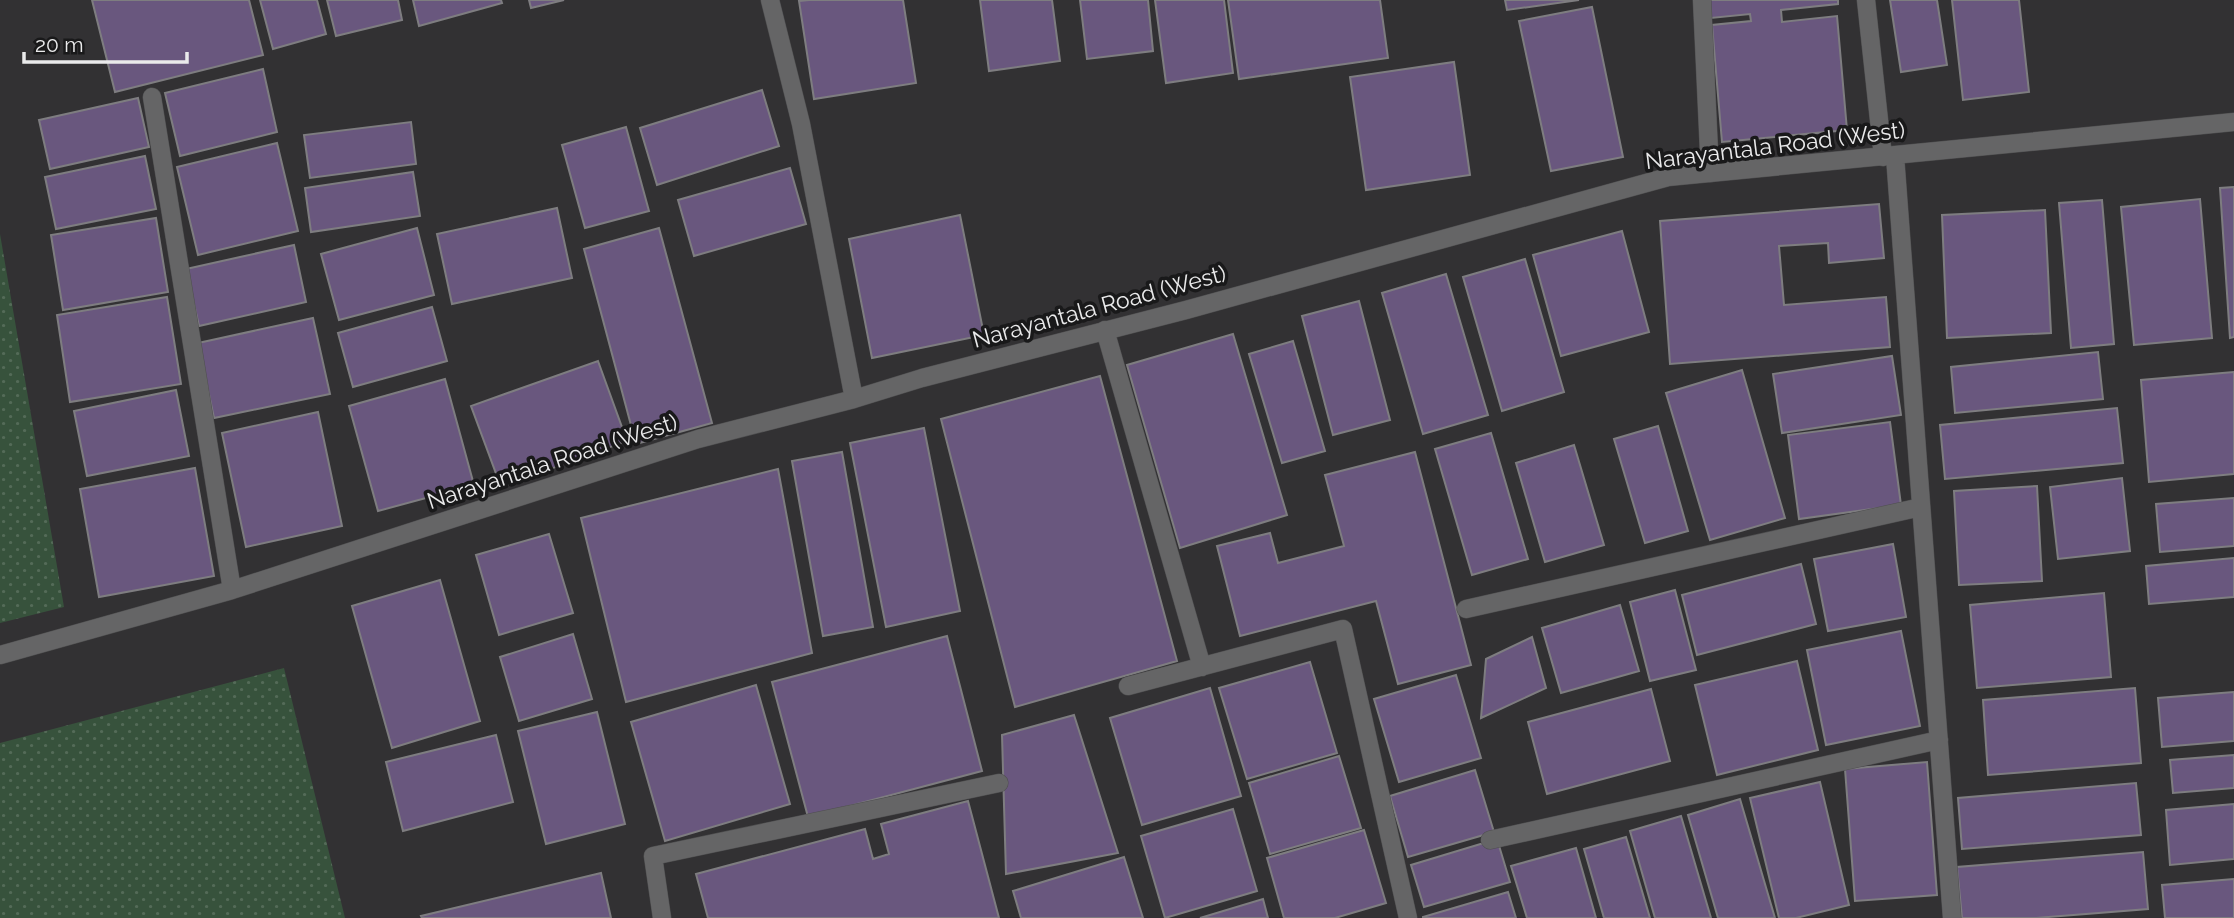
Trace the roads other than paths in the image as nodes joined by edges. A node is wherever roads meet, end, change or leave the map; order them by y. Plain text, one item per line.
1 (770, 0) edge
2 (1702, 0) edge
3 (1866, 0) edge
4 (152, 97) dead end
5 (2234, 122) edge
6 (1889, 157) junction
7 (1710, 173) junction
8 (1105, 330) junction
9 (854, 400) junction
10 (1921, 507) junction
11 (232, 590) junction
12 (1466, 609) dead end
13 (0, 655) edge
14 (1202, 667) junction
15 (1128, 686) dead end
16 (1939, 740) junction
17 (999, 783) dead end
18 (1490, 840) dead end
19 (662, 918) edge
20 (1408, 918) edge
21 (1952, 918) edge

1 - 9 street
2 - 7 street
3 - 6 street
4 - 11 street
5 - 6 street, Narayantala Road (West)
6 - 7 street, Narayantala Road (West)
6 - 10 street
7 - 8 street, Narayantala Road (West)
8 - 9 street, Narayantala Road (West)
8 - 14 street
9 - 11 street, Narayantala Road (West)
10 - 12 street
10 - 16 street
11 - 13 street, Narayantala Road (West)
14 - 15 street
14 - 20 street
16 - 18 street
16 - 21 street
17 - 19 street

